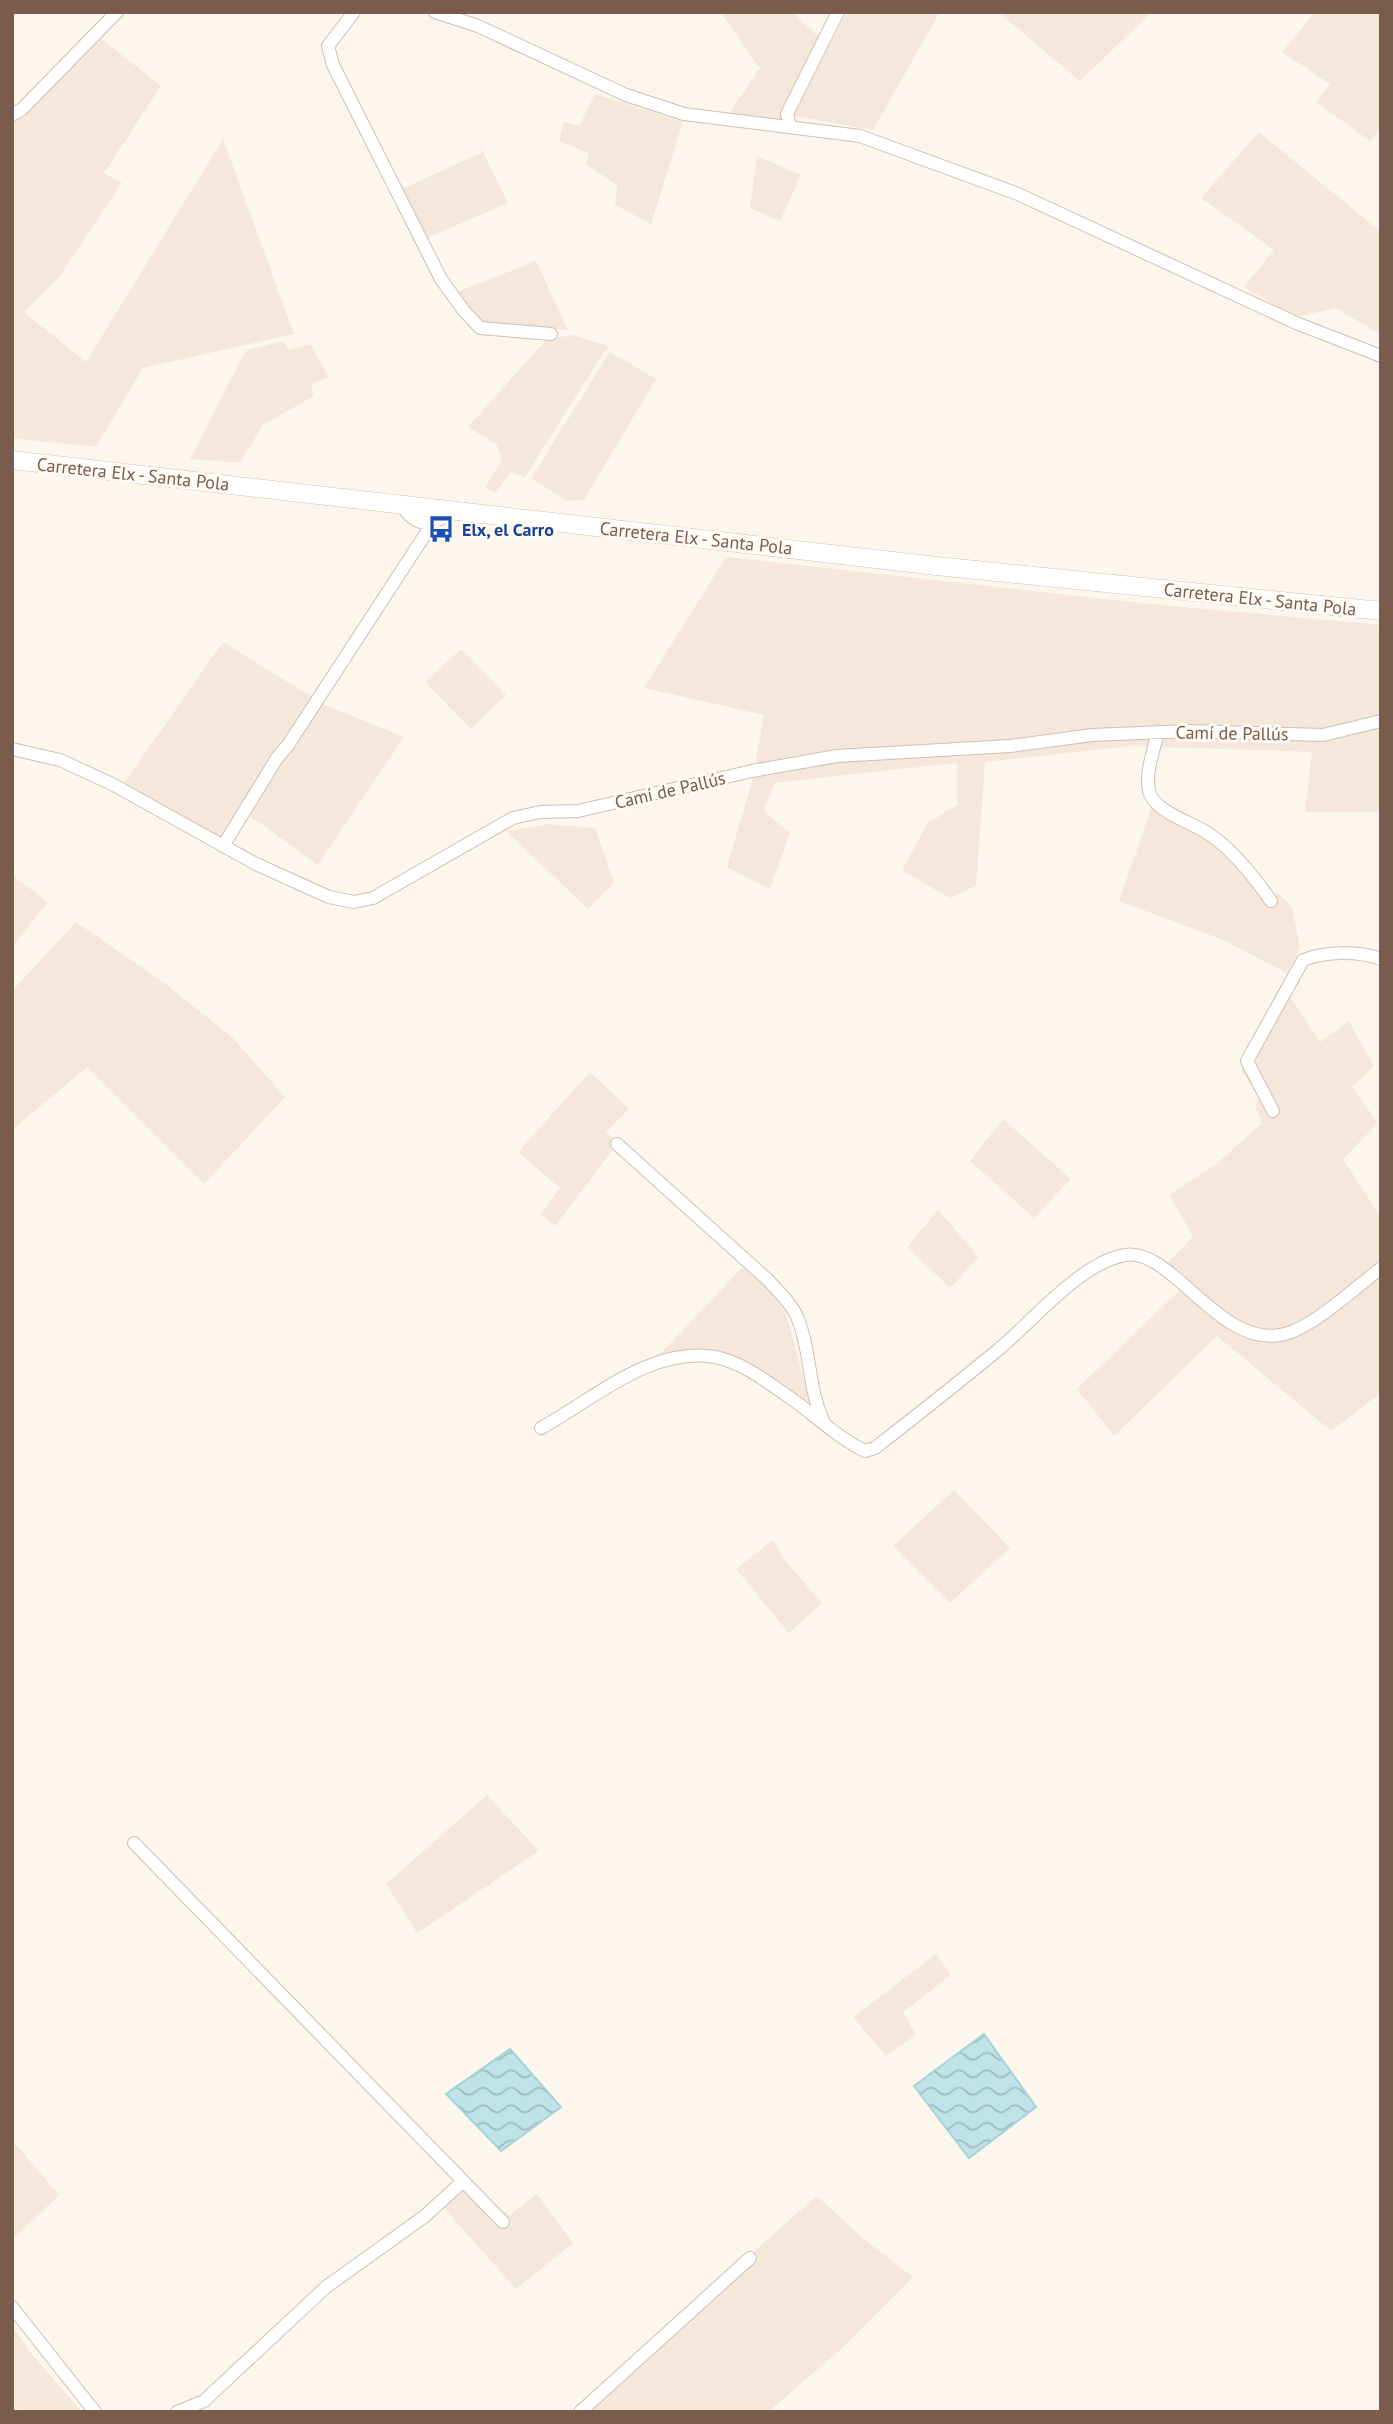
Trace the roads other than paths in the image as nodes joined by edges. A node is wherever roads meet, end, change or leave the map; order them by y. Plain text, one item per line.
1 (117, 12) edge
2 (354, 12) edge
3 (435, 12) edge
4 (838, 12) edge
5 (12, 115) edge
6 (790, 126) junction
7 (551, 334) dead end
8 (1381, 356) edge
9 (12, 453) edge
10 (12, 460) edge
11 (401, 504) junction
12 (453, 510) junction
13 (432, 524) junction
14 (1381, 601) edge
15 (1381, 611) edge
16 (1381, 721) edge
17 (1158, 732) junction
18 (12, 749) edge
19 (223, 846) junction
20 (1271, 901) dead end
21 (1381, 959) edge
22 (1273, 1111) dead end
23 (617, 1144) dead end
24 (1381, 1268) edge
25 (825, 1423) junction
26 (541, 1428) dead end
27 (134, 1843) dead end
28 (463, 2182) junction
29 (503, 2222) dead end
30 (750, 2258) dead end
31 (12, 2307) edge
32 (95, 2412) edge
33 (177, 2412) edge
34 (580, 2412) edge

1 - 5 street
2 - 7 street
3 - 6 street
4 - 6 street
6 - 8 street
9 - 14 main road, Carretera Elx - Santa Pola
10 - 11 main road, Carretera Elx - Santa Pola
11 - 12 main road, Carretera Elx - Santa Pola
11 - 13 street
12 - 13 street
12 - 15 main road, Carretera Elx - Santa Pola
13 - 19 street
16 - 17 street, Camí de Pallús
17 - 19 street, Camí de Pallús
17 - 20 street
18 - 19 street, Camí de Pallús
21 - 22 street
23 - 25 street
24 - 25 street
25 - 26 street
27 - 28 street
28 - 29 street
28 - 33 street
30 - 34 street
31 - 32 street

